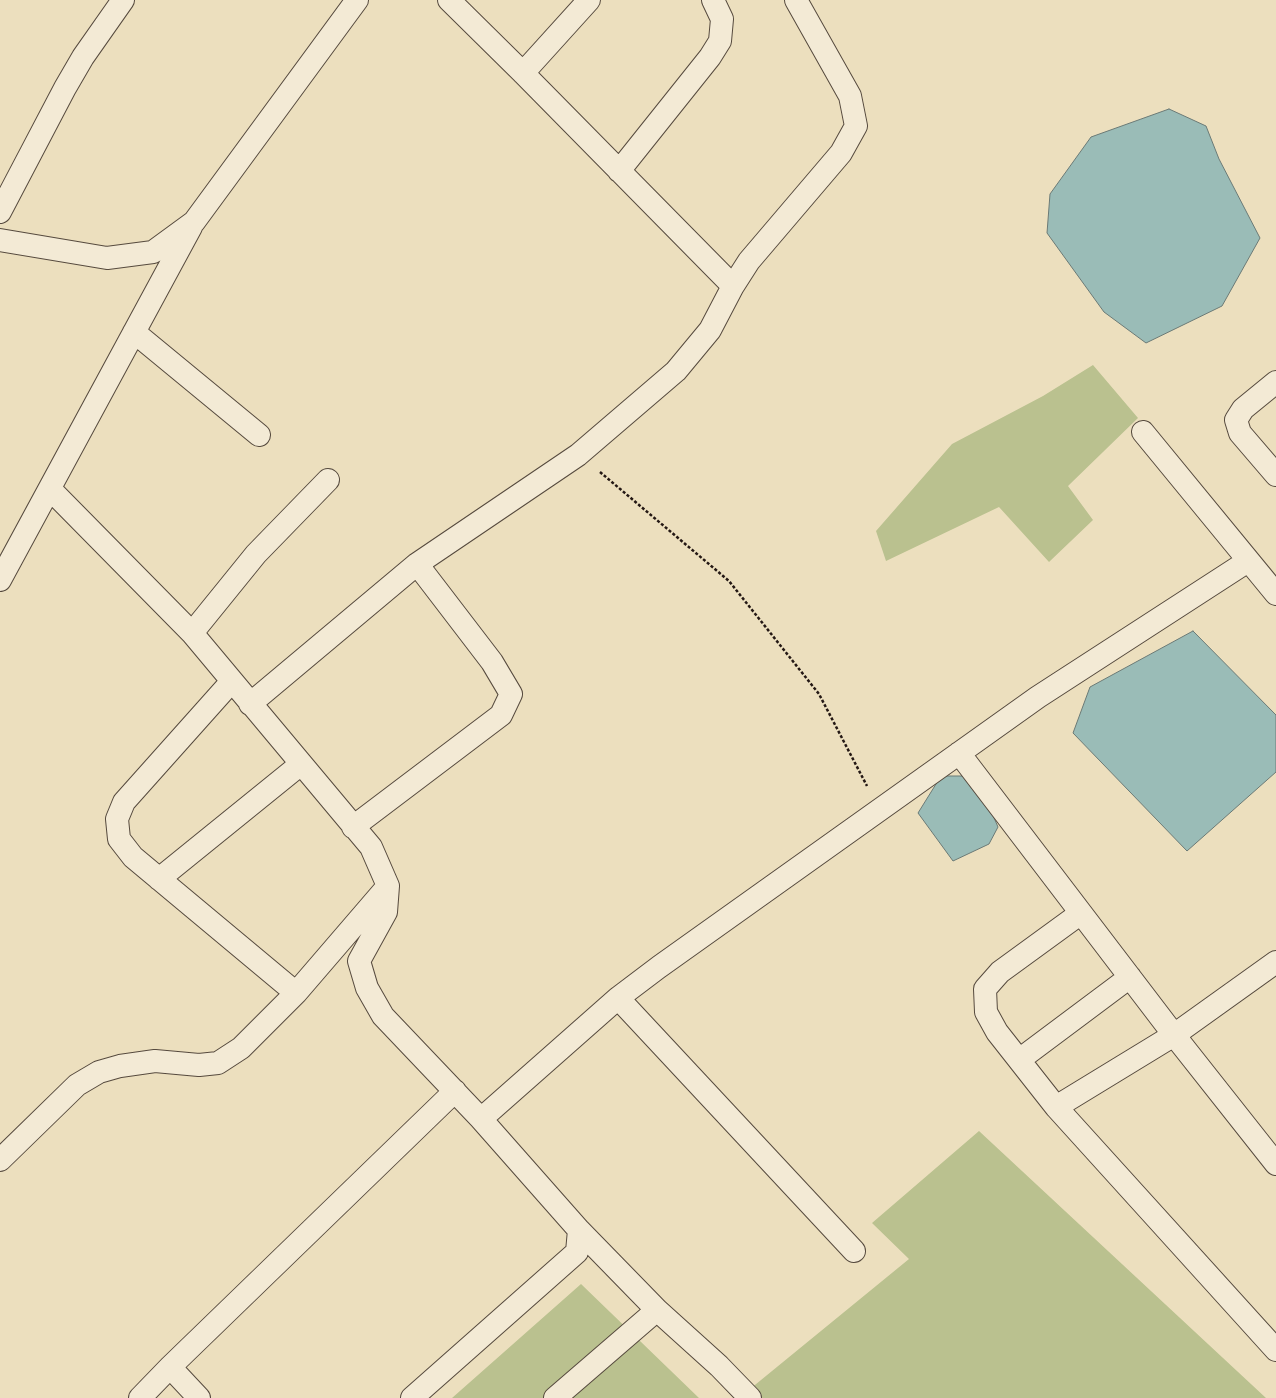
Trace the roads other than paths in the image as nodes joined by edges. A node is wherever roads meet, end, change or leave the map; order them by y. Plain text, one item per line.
1 (123, 0) edge
2 (357, 0) edge
3 (449, 0) edge
4 (589, 0) edge
5 (713, 0) edge
6 (796, 0) edge
7 (523, 73) junction
8 (619, 170) junction
9 (0, 212) edge
10 (194, 222) junction
11 (0, 240) edge
12 (732, 286) junction
13 (134, 332) junction
14 (1276, 382) edge
15 (1143, 432) dead end
16 (259, 435) dead end
17 (1276, 476) edge
18 (328, 480) dead end
19 (50, 490) junction
20 (1248, 561) junction
21 (417, 564) junction
22 (0, 580) edge
23 (1276, 594) edge
24 (192, 633) junction
25 (232, 681) junction
26 (250, 704) junction
27 (959, 753) junction
28 (301, 764) junction
29 (353, 827) junction
30 (159, 879) junction
31 (388, 886) junction
32 (1081, 913) junction
33 (1276, 962) edge
34 (1130, 977) junction
35 (296, 993) junction
36 (618, 998) junction
37 (1174, 1035) junction
38 (1019, 1060) junction
39 (455, 1091) junction
40 (1056, 1108) junction
41 (481, 1119) junction
42 (0, 1160) edge
43 (1276, 1164) edge
44 (579, 1230) junction
45 (854, 1251) dead end
46 (657, 1310) junction
47 (1276, 1350) edge
48 (170, 1367) junction
49 (140, 1398) edge
50 (199, 1398) edge
51 (412, 1398) edge
52 (555, 1398) edge
53 (750, 1398) edge

1 - 9 street
2 - 10 street
3 - 7 street
4 - 7 street
5 - 8 street
6 - 12 street
7 - 8 street
8 - 12 street
10 - 11 street
10 - 13 street
12 - 21 street
13 - 16 street
13 - 19 street
14 - 17 street
15 - 20 street
18 - 24 street
19 - 22 street
19 - 24 street
20 - 23 street
20 - 27 street
21 - 26 street
21 - 29 street
24 - 25 street
25 - 26 street
25 - 30 street
26 - 28 street
27 - 32 street
27 - 36 street
28 - 29 street
28 - 30 street
29 - 31 street
30 - 35 street
31 - 35 street
31 - 39 street
32 - 34 street
32 - 38 street
33 - 37 street
34 - 37 street
34 - 38 street
35 - 42 street
36 - 41 street
36 - 45 street
37 - 40 street
37 - 43 street
38 - 40 street
39 - 41 street
39 - 48 street
40 - 47 street
41 - 44 street
44 - 46 street
44 - 51 street
46 - 52 street
46 - 53 street
48 - 49 street
48 - 50 street

